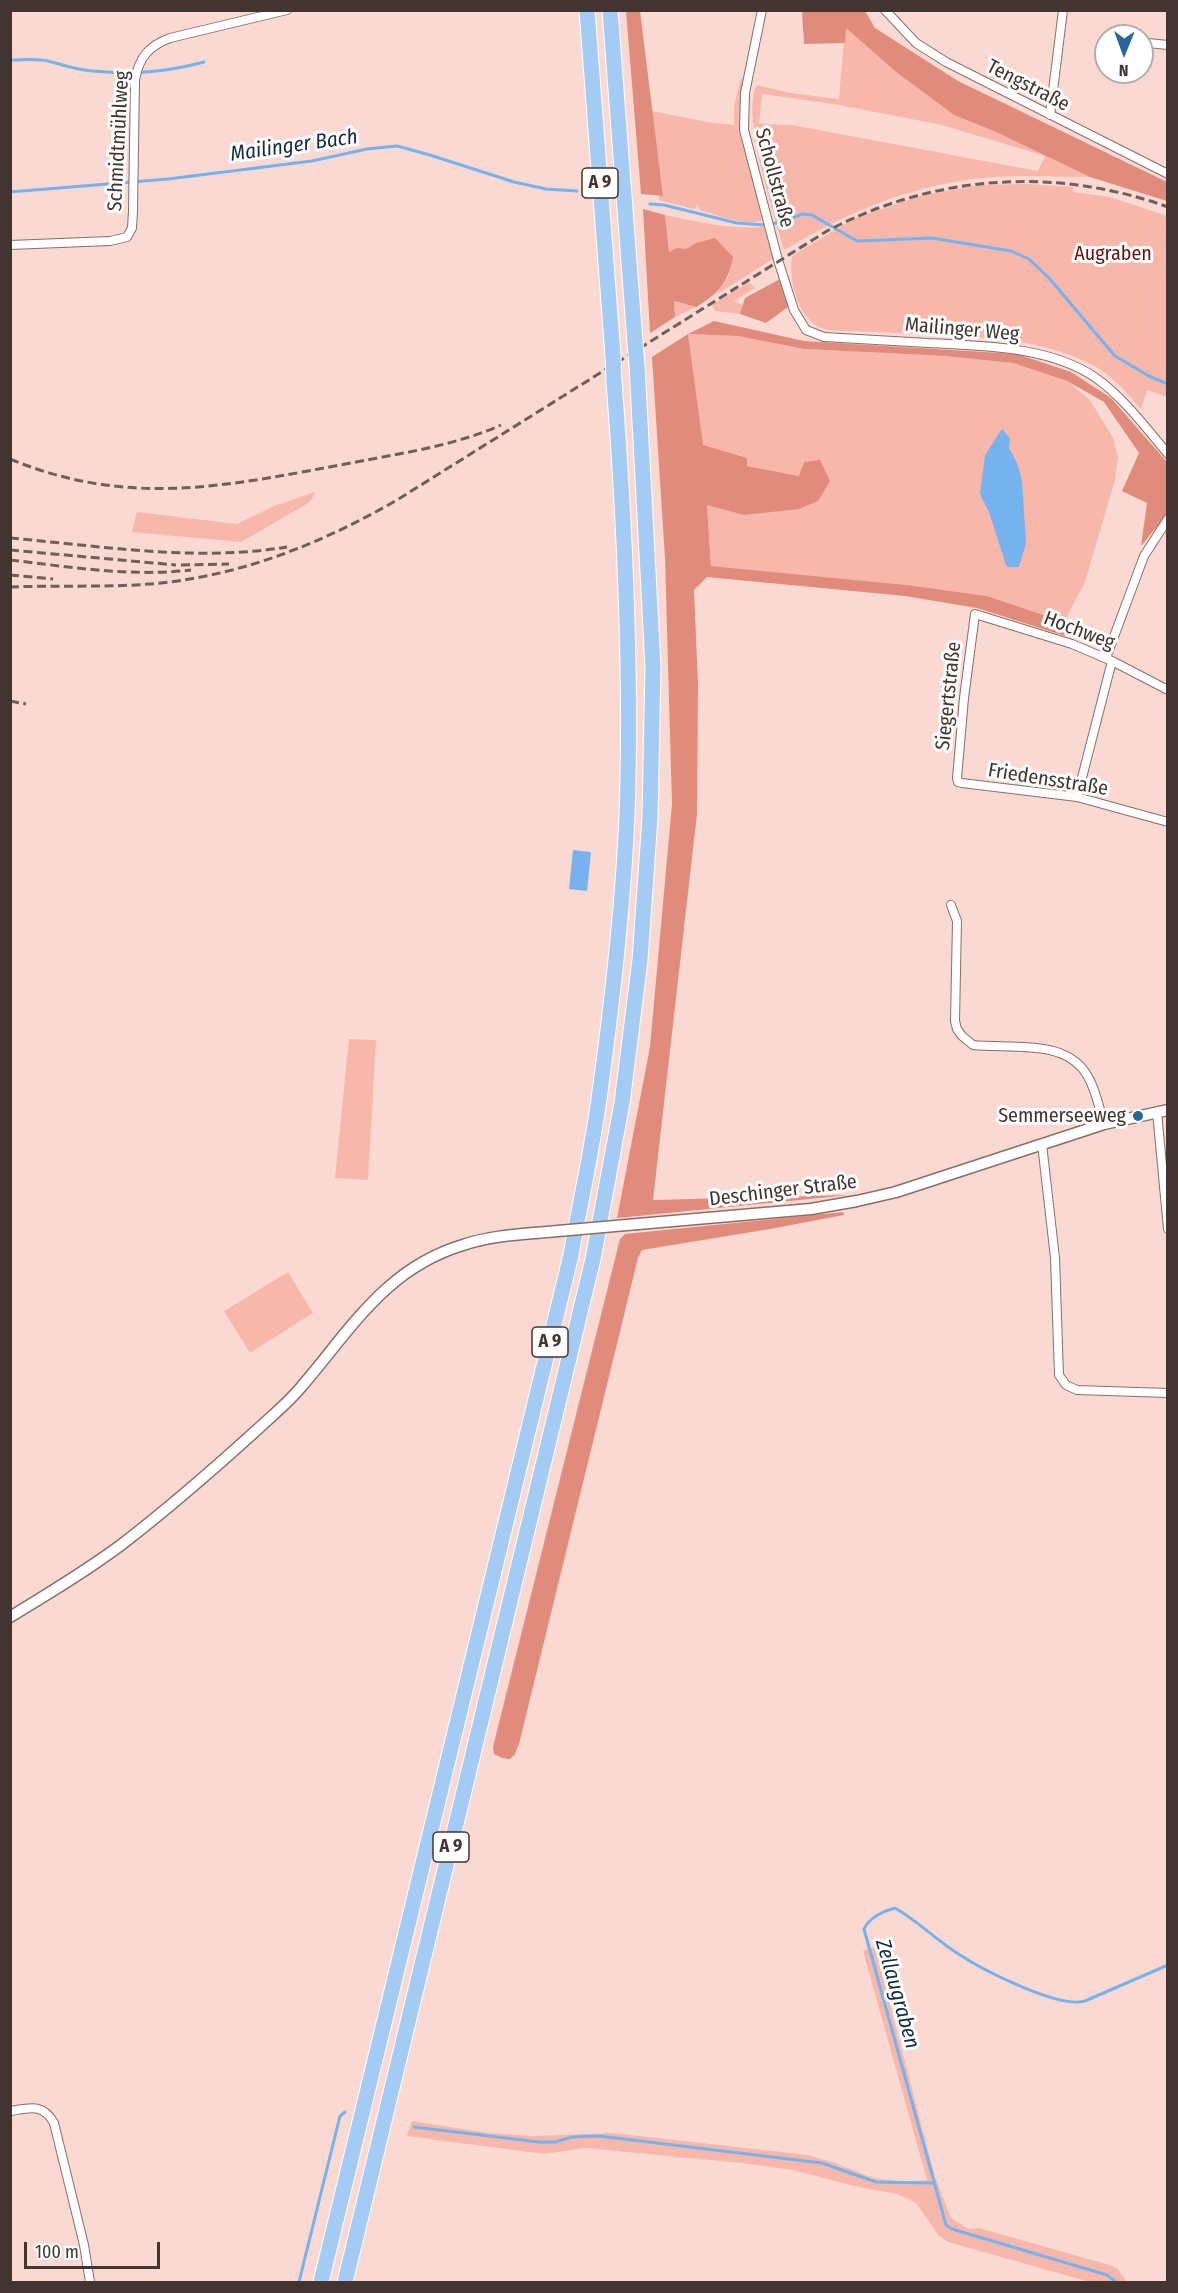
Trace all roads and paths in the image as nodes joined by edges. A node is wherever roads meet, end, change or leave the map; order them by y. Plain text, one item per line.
1 (286, 10) edge
2 (587, 10) edge
3 (610, 10) edge
4 (762, 10) edge
5 (885, 10) edge
6 (1064, 10) edge
7 (1050, 116) junction
8 (1167, 174) edge
9 (10, 245) edge
10 (824, 337) joint
11 (1167, 454) edge
12 (1167, 519) edge
13 (975, 614) joint
14 (1109, 659) junction
15 (1167, 690) edge
16 (958, 782) joint
17 (1077, 797) junction
18 (1167, 822) edge
19 (951, 905) dead end
20 (1162, 1111) edge
21 (1104, 1124) junction
22 (1042, 1144) junction
23 (1167, 1229) edge
24 (1167, 1393) edge
25 (10, 1617) edge
26 (10, 2111) edge
27 (90, 2283) edge
28 (321, 2283) edge
29 (345, 2283) edge

1 - 9 street, Schmidtmühlweg
2 - 28 highway, A 9, bridge
3 - 29 highway, A 9, bridge
4 - 10 street, Schollstraße
5 - 7 street, Tengstraße
6 - 7 street
7 - 8 street, Tengstraße
10 - 11 street, Mailinger Weg
12 - 14 street
13 - 14 street, Hochweg
13 - 16 street, Siegertstraße
14 - 15 street, Hochweg
14 - 17 street
16 - 17 street, Friedensstraße
17 - 18 street, Friedensstraße
19 - 21 street
20 - 21 street, Deschinger Straße
20 - 23 street
21 - 22 street, Deschinger Straße
22 - 24 street
22 - 25 street, Deschinger Straße, bridge
26 - 27 street

